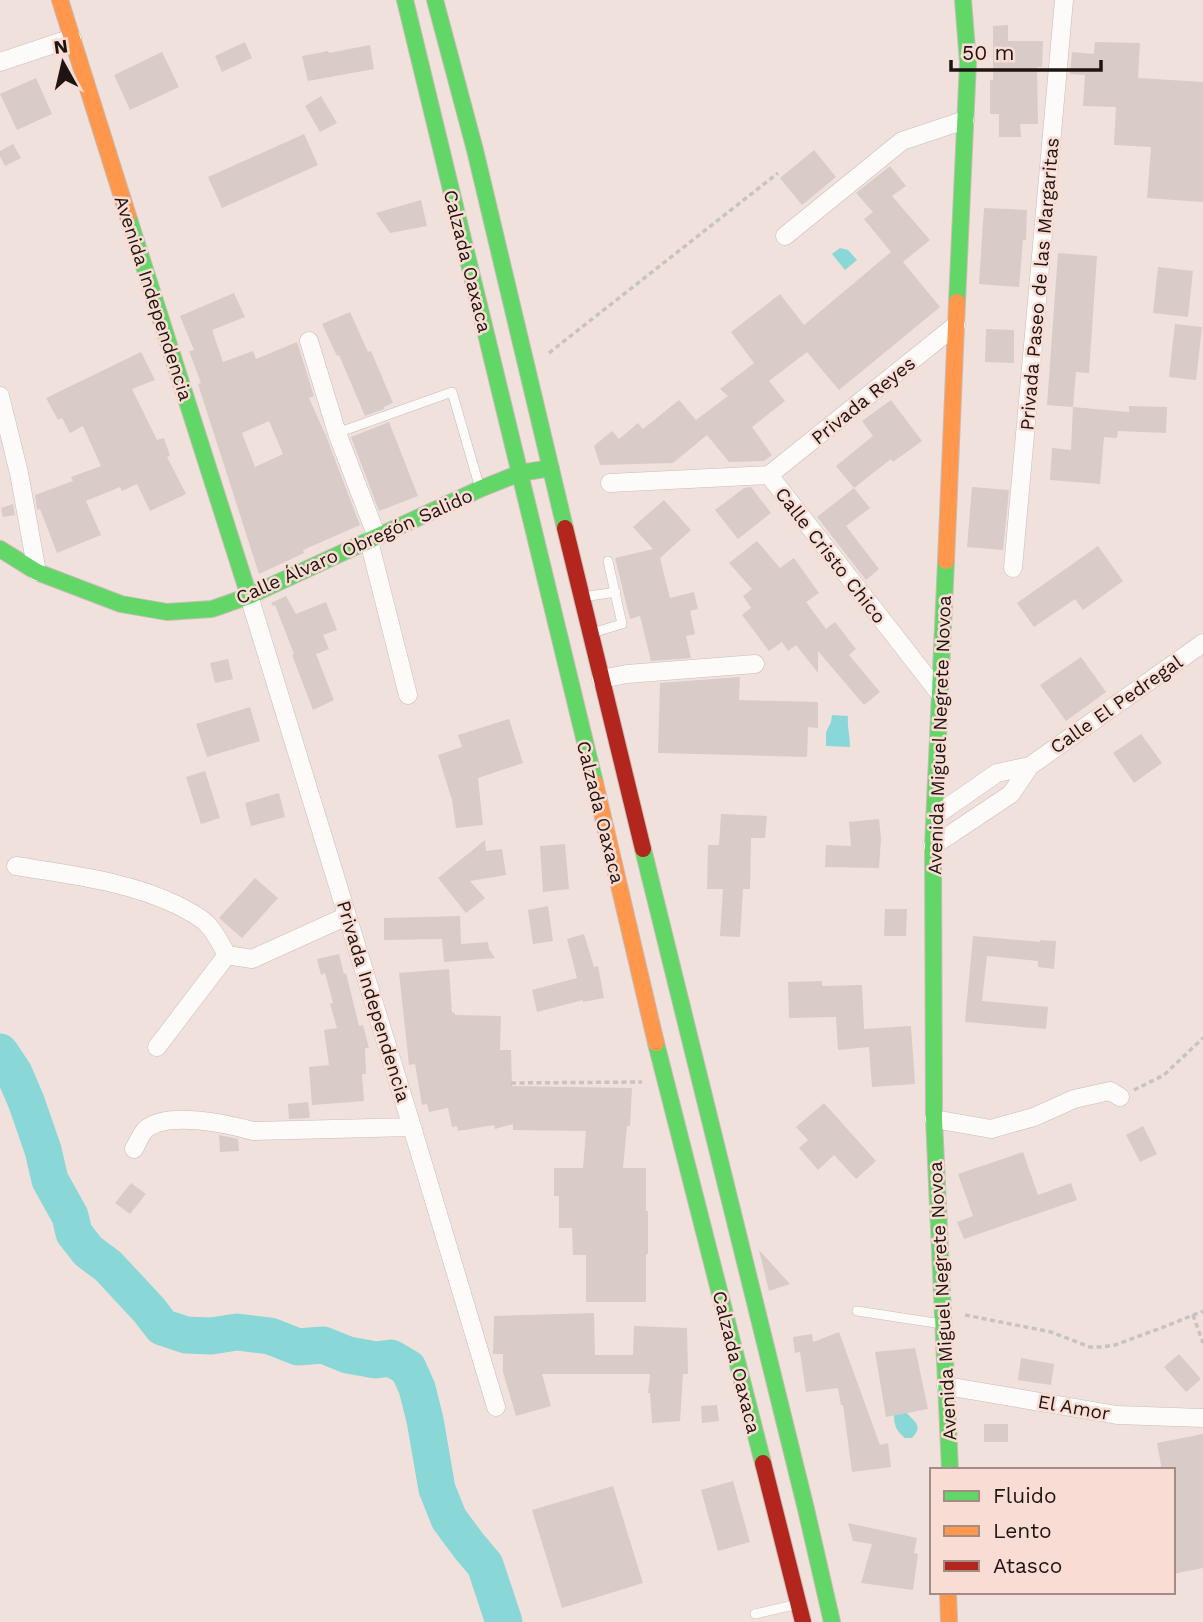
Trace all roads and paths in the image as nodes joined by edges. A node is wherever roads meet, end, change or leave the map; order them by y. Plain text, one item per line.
1 (60, 0) edge
2 (405, 0) edge
3 (435, 0) edge
4 (963, 0) edge
5 (1064, 0) edge
6 (72, 38) junction
7 (0, 62) edge
8 (965, 120) junction
9 (778, 173) dead end
10 (785, 236) dead end
11 (956, 325) junction
12 (309, 341) dead end
13 (528, 369) junction
14 (0, 396) edge
15 (337, 433) junction
16 (551, 468) junction
17 (520, 473) junction
18 (769, 475) junction
19 (610, 482) dead end
20 (480, 489) junction
21 (373, 539) junction
22 (0, 549) edge
23 (608, 561) dead end
24 (1013, 568) dead end
25 (37, 572) junction
26 (616, 592) junction
27 (249, 596) junction
28 (582, 597) junction
29 (590, 634) junction
30 (1203, 643) edge
31 (755, 664) dead end
32 (601, 679) junction
33 (940, 694) junction
34 (408, 695) dead end
35 (609, 709) junction
36 (578, 716) junction
37 (1030, 766) junction
38 (935, 816) junction
39 (933, 846) junction
40 (16, 866) dead end
41 (347, 916) junction
42 (227, 955) junction
43 (1203, 1038) edge
44 (157, 1047) dead end
45 (633, 1082) dead end
46 (510, 1083) dead end
47 (1120, 1097) joint
48 (934, 1119) junction
49 (412, 1127) junction
50 (134, 1149) dead end
51 (857, 1311) dead end
52 (1203, 1311) edge
53 (1193, 1315) junction
54 (943, 1318) junction
55 (1203, 1343) edge
56 (946, 1386) junction
57 (496, 1407) dead end
58 (1203, 1418) edge
59 (950, 1468) edge
60 (948, 1594) edge
61 (799, 1604) junction
62 (755, 1614) dead end
63 (803, 1622) edge
64 (832, 1622) edge
65 (949, 1622) edge

1 - 6 main road, Avenida Independencia
2 - 17 main road, Calzada Oaxaca
3 - 13 main road, Calzada Oaxaca
4 - 8 main road, Avenida Miguel Negrete Novoa
5 - 24 street, Privada Paseo de las Margaritas
6 - 7 street
6 - 27 main road, Avenida Independencia
8 - 10 street
8 - 11 main road, Avenida Miguel Negrete Novoa
9 - 13 path
11 - 18 street, Privada Reyes
11 - 33 main road, Avenida Miguel Negrete Novoa
12 - 15 street
13 - 16 main road, Calzada Oaxaca
14 - 25 street
15 - 20 lane
15 - 21 street
16 - 17 main road, Calle Álvaro Obregón Salido
16 - 28 main road, Calzada Oaxaca
17 - 20 main road, Calle Álvaro Obregón Salido
17 - 36 main road, Calzada Oaxaca
18 - 19 street, Calle Cristo Chico
18 - 33 street, Calle Cristo Chico
20 - 21 main road, Calle Álvaro Obregón Salido
21 - 27 main road, Calle Álvaro Obregón Salido
21 - 34 street
22 - 25 main road, Calle Álvaro Obregón Salido
23 - 26 lane
25 - 27 main road, Calle Álvaro Obregón Salido
26 - 28 lane
26 - 29 lane
27 - 41 street, Privada Independencia
28 - 29 main road, Calzada Oaxaca
29 - 32 main road, Calzada Oaxaca
30 - 37 street, Calle El Pedregal
31 - 32 street
32 - 35 main road, Calzada Oaxaca
33 - 38 main road, Avenida Miguel Negrete Novoa
35 - 36 main road
35 - 64 main road, Calzada Oaxaca
36 - 61 main road, Calzada Oaxaca
37 - 38 street, Calle El Pedregal
37 - 39 street, Calle El Pedregal
38 - 39 main road, Avenida Miguel Negrete Novoa
39 - 48 main road, Avenida Miguel Negrete Novoa
40 - 42 street
41 - 42 street
41 - 49 street, Privada Independencia
42 - 44 street
43 - 47 path
45 - 46 path
47 - 48 street
48 - 54 main road, Avenida Miguel Negrete Novoa
49 - 50 street
49 - 57 street, Privada Independencia
51 - 54 lane
52 - 53 path
53 - 54 path
53 - 55 path
54 - 56 main road, Avenida Miguel Negrete Novoa
56 - 58 street, El Amor
56 - 59 main road, Avenida Miguel Negrete Novoa
60 - 65 main road
61 - 62 lane
61 - 63 main road, Calzada Oaxaca

